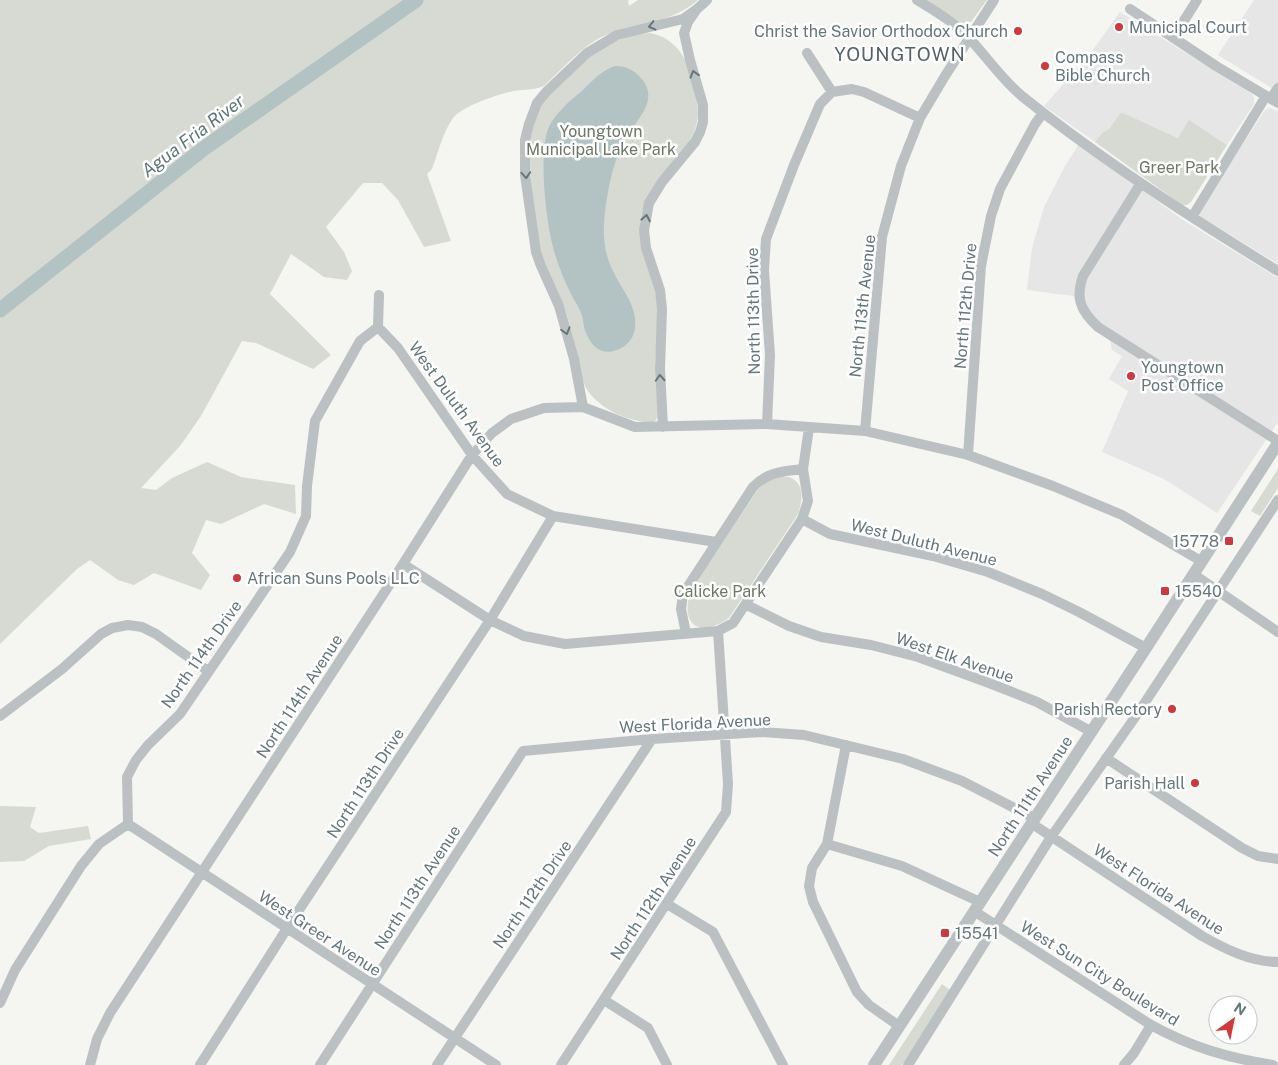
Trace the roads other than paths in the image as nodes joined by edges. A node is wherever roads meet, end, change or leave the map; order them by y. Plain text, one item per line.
1 (707, 0) edge
2 (917, 0) edge
3 (994, 0) edge
4 (1197, 0) edge
5 (697, 9) junction
6 (1130, 9) dead end
7 (970, 38) junction
8 (1173, 38) junction
9 (807, 53) dead end
10 (1278, 88) edge
11 (832, 92) junction
12 (1272, 99) edge
13 (1043, 112) junction
14 (920, 118) junction
15 (1141, 183) junction
16 (1192, 218) junction
17 (1278, 271) edge
18 (379, 295) dead end
19 (378, 327) junction
20 (583, 406) junction
21 (767, 424) junction
22 (663, 427) junction
23 (809, 428) junction
24 (865, 431) junction
25 (1278, 442) edge
26 (472, 455) junction
27 (968, 455) junction
28 (803, 469) junction
29 (1278, 500) edge
30 (1274, 513) edge
31 (552, 516) junction
32 (802, 519) junction
33 (716, 542) junction
34 (1201, 561) junction
35 (403, 564) junction
36 (1193, 574) junction
37 (1218, 592) junction
38 (746, 605) junction
39 (490, 620) junction
40 (718, 631) junction
41 (686, 632) junction
42 (1278, 632) edge
43 (1146, 648) junction
44 (208, 671) junction
45 (0, 716) edge
46 (1092, 732) junction
47 (726, 734) junction
48 (652, 739) junction
49 (846, 745) junction
50 (523, 751) joint
51 (1106, 758) junction
52 (1033, 820) junction
53 (128, 824) junction
54 (1051, 837) junction
55 (826, 844) junction
56 (1278, 860) edge
57 (201, 872) junction
58 (667, 904) junction
59 (977, 906) junction
60 (997, 925) junction
61 (287, 928) junction
62 (1278, 962) edge
63 (372, 985) junction
64 (604, 1000) junction
65 (0, 1004) edge
66 (1151, 1025) junction
67 (899, 1026) junction
68 (454, 1038) junction
69 (90, 1065) edge
70 (200, 1065) edge
71 (320, 1065) edge
72 (437, 1065) edge
73 (496, 1065) edge
74 (561, 1065) edge
75 (667, 1065) edge
76 (783, 1065) edge
77 (874, 1065) edge
78 (908, 1065) edge
79 (1124, 1065) edge
80 (1274, 1065) edge

1 - 5 street
2 - 7 street
3 - 7 street, North 113th Avenue
4 - 8 street
5 -> 20 street
22 -> 5 street
6 - 8 street
7 - 13 street
7 - 14 street, North 113th Avenue
8 - 12 street
9 - 11 street
10 - 12 street
11 - 14 street
11 - 21 street, North 113th Drive
12 - 16 street
13 - 15 street
13 - 27 street, North 112th Drive
14 - 24 street, North 113th Avenue
15 - 16 street
15 - 25 street
16 - 17 street
18 - 19 street
19 - 26 street, West Duluth Avenue
19 - 44 street, North 114th Drive
20 - 22 street
20 - 26 street, North 114th Avenue
21 - 22 street
21 - 23 street
23 - 24 street
23 - 28 street
24 - 27 street
25 - 34 street, North 111th Avenue
26 - 31 street, West Duluth Avenue
26 - 35 street, North 114th Avenue
27 - 34 street
28 - 32 street
28 - 33 street
29 - 30 street
30 - 37 street
31 - 33 street, West Duluth Avenue
31 - 39 street, North 113th Drive
32 - 38 street
32 - 43 street, West Duluth Avenue
33 - 41 street
34 - 36 street, North 111th Avenue
35 - 39 street
35 - 57 street, North 114th Avenue
36 - 37 street
36 - 43 street, North 111th Avenue
37 - 42 street
37 - 51 street
38 - 40 street
38 - 46 street, West Elk Avenue
39 - 41 street
39 - 61 street, North 113th Drive
40 - 41 street
40 - 47 street, North 112th Avenue
43 - 46 street, North 111th Avenue
44 - 45 street
44 - 53 street, North 114th Drive
46 - 52 street, North 111th Avenue
47 - 48 street, West Florida Avenue
47 - 49 street, West Florida Avenue
47 - 58 street, North 112th Avenue
48 - 50 street, West Florida Avenue
48 - 68 street, North 112th Drive
49 - 52 street, West Florida Avenue
49 - 55 street
50 - 63 street, North 113th Avenue
51 - 54 street
51 - 56 street
52 - 54 street, West Florida Avenue
52 - 59 street, North 111th Avenue
53 - 57 street, West Greer Avenue
53 - 65 street
54 - 60 street
54 - 62 street, West Florida Avenue
55 - 59 street, West Sun City Boulevard
55 - 67 street
57 - 61 street, West Greer Avenue
57 - 69 street, North 114th Avenue
58 - 64 street, North 112th Avenue
58 - 76 street
59 - 60 street, West Sun City Boulevard
59 - 67 street, North 111th Avenue
60 - 66 street, West Sun City Boulevard
60 - 78 street
61 - 63 street, West Greer Avenue
61 - 70 street, North 113th Drive
63 - 68 street, West Greer Avenue
63 - 71 street, North 113th Avenue
64 - 74 street, North 112th Avenue
64 - 75 street
66 - 79 street
66 - 80 street, West Sun City Boulevard
67 - 77 street, North 111th Avenue
68 - 72 street, North 112th Drive
68 - 73 street, West Greer Avenue

